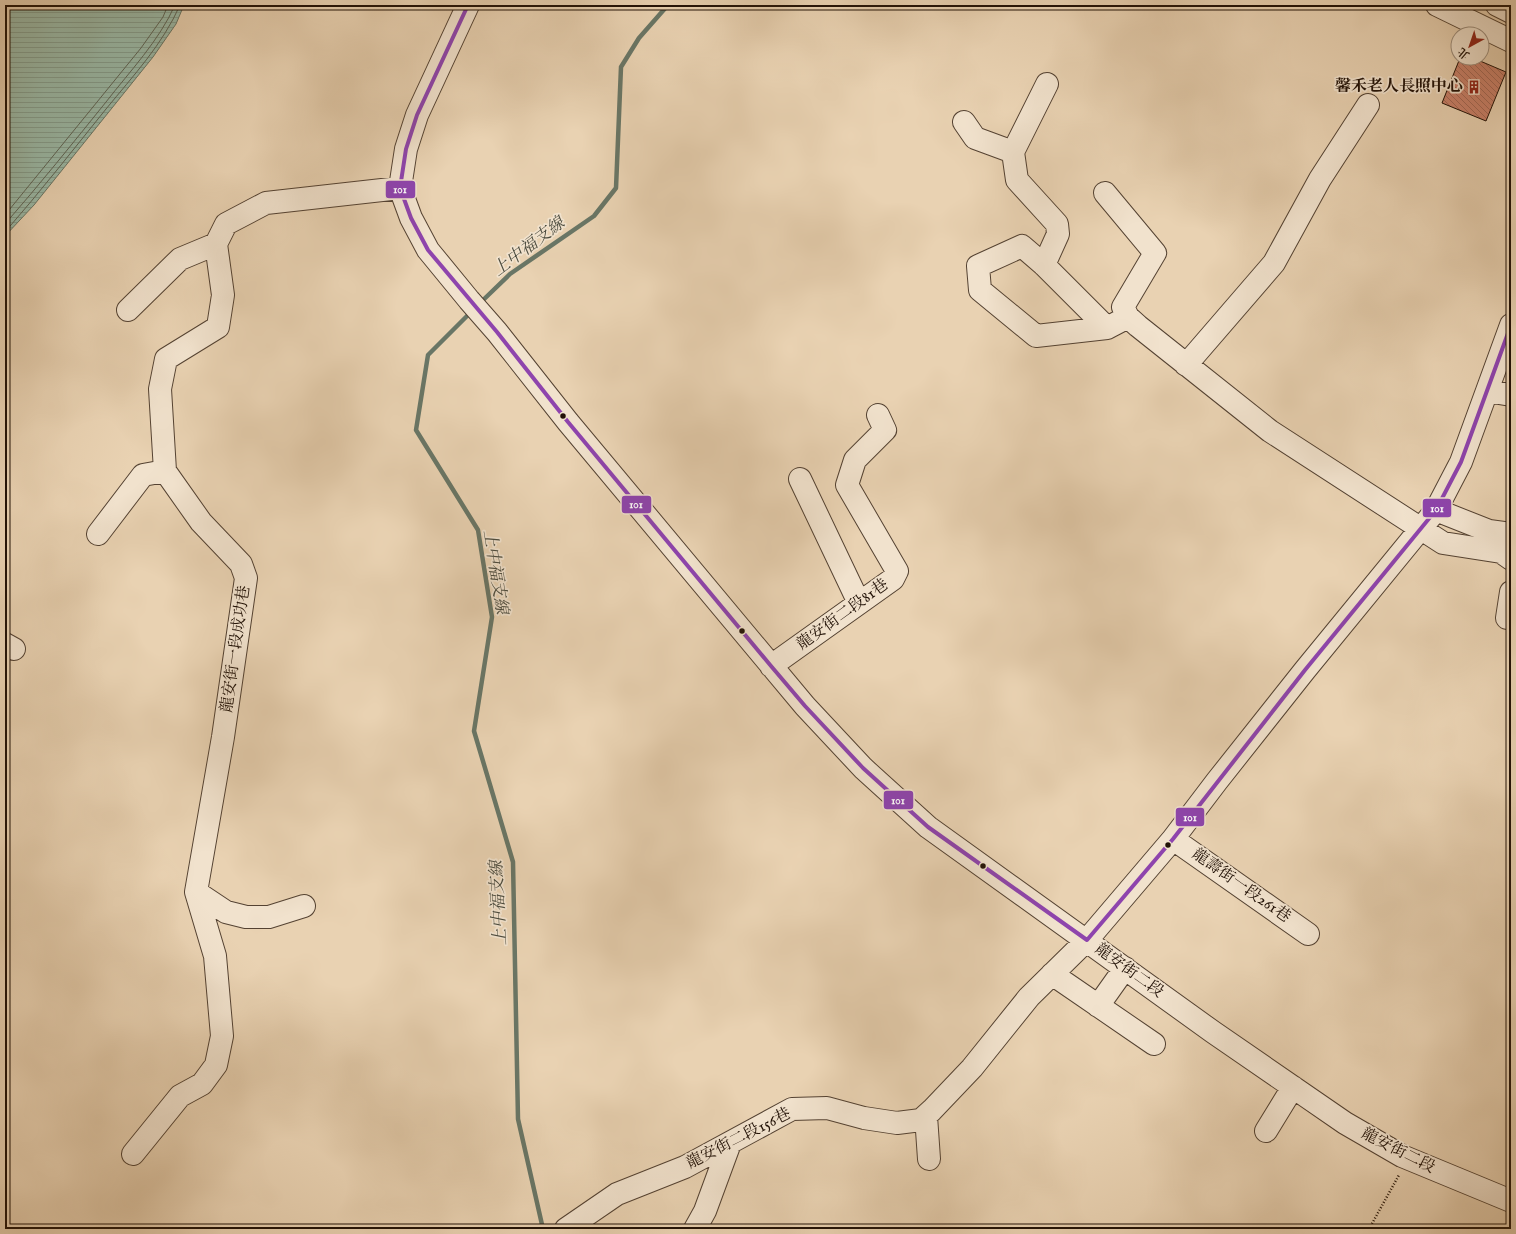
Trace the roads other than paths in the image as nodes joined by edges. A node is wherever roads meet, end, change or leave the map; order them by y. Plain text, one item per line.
1 (468, 5) edge
2 (1437, 5) edge
3 (1496, 5) edge
4 (1459, 10) edge
5 (1511, 12) edge
6 (1511, 41) edge
7 (1047, 84) dead end
8 (1368, 105) dead end
9 (964, 122) dead end
10 (1012, 152) junction
11 (400, 188) junction
12 (1105, 193) dead end
13 (216, 244) junction
14 (1044, 265) junction
15 (128, 310) dead end
16 (1128, 317) junction
17 (1511, 325) edge
18 (1107, 328) junction
19 (1186, 365) junction
20 (1487, 391) junction
21 (1511, 395) edge
22 (878, 415) dead end
23 (165, 471) junction
24 (800, 479) dead end
25 (1436, 510) junction
26 (1420, 528) junction
27 (98, 534) dead end
28 (1511, 534) edge
29 (1511, 559) edge
30 (1511, 592) edge
31 (859, 603) junction
32 (1507, 618) dead end
33 (771, 666) junction
34 (1173, 839) junction
35 (196, 892) junction
36 (304, 906) dead end
37 (1308, 934) dead end
38 (1087, 940) junction
39 (1125, 968) junction
40 (1052, 974) junction
41 (1098, 1006) junction
42 (1154, 1044) dead end
43 (1293, 1087) junction
44 (926, 1116) junction
45 (1266, 1131) dead end
46 (730, 1143) junction
47 (133, 1154) dead end
48 (929, 1159) dead end
49 (1511, 1201) edge
50 (566, 1229) edge
51 (695, 1229) edge

1 - 11 street
2 - 4 street
3 - 5 street
4 - 6 street
7 - 10 street
8 - 19 street
9 - 10 street
10 - 14 street
11 - 13 street
11 - 33 street, 龍安街二段
12 - 16 street
13 - 15 street
13 - 23 street
14 - 18 street
14 - 18 street
16 - 18 street
16 - 19 street
17 - 20 street, 龍安街二段156巷
19 - 26 street
20 - 21 street
20 - 25 street, 龍安街二段156巷
22 - 31 street, 龍安街二段81巷
23 - 27 street
23 - 35 street, 龍安街一段成功巷
24 - 31 street
25 - 26 street, 龍安街二段156巷
25 - 28 street
26 - 29 street
26 - 34 street, 龍安街二段156巷
30 - 32 street
31 - 33 street, 龍安街二段81巷
33 - 38 street, 龍安街二段
34 - 37 street, 龍壽街一段261巷
34 - 38 street, 龍安街二段156巷
35 - 36 street
35 - 47 street, 龍安街一段成功巷
38 - 39 street, 龍安街二段
38 - 40 street, 龍安街二段156巷
39 - 41 street
39 - 43 street, 龍安街二段
40 - 41 street
40 - 44 street, 龍安街二段156巷
41 - 42 street
43 - 45 street
43 - 49 street, 龍安街二段
44 - 46 street, 龍安街二段156巷
44 - 48 street
46 - 50 street, 龍安街二段156巷
46 - 51 street

